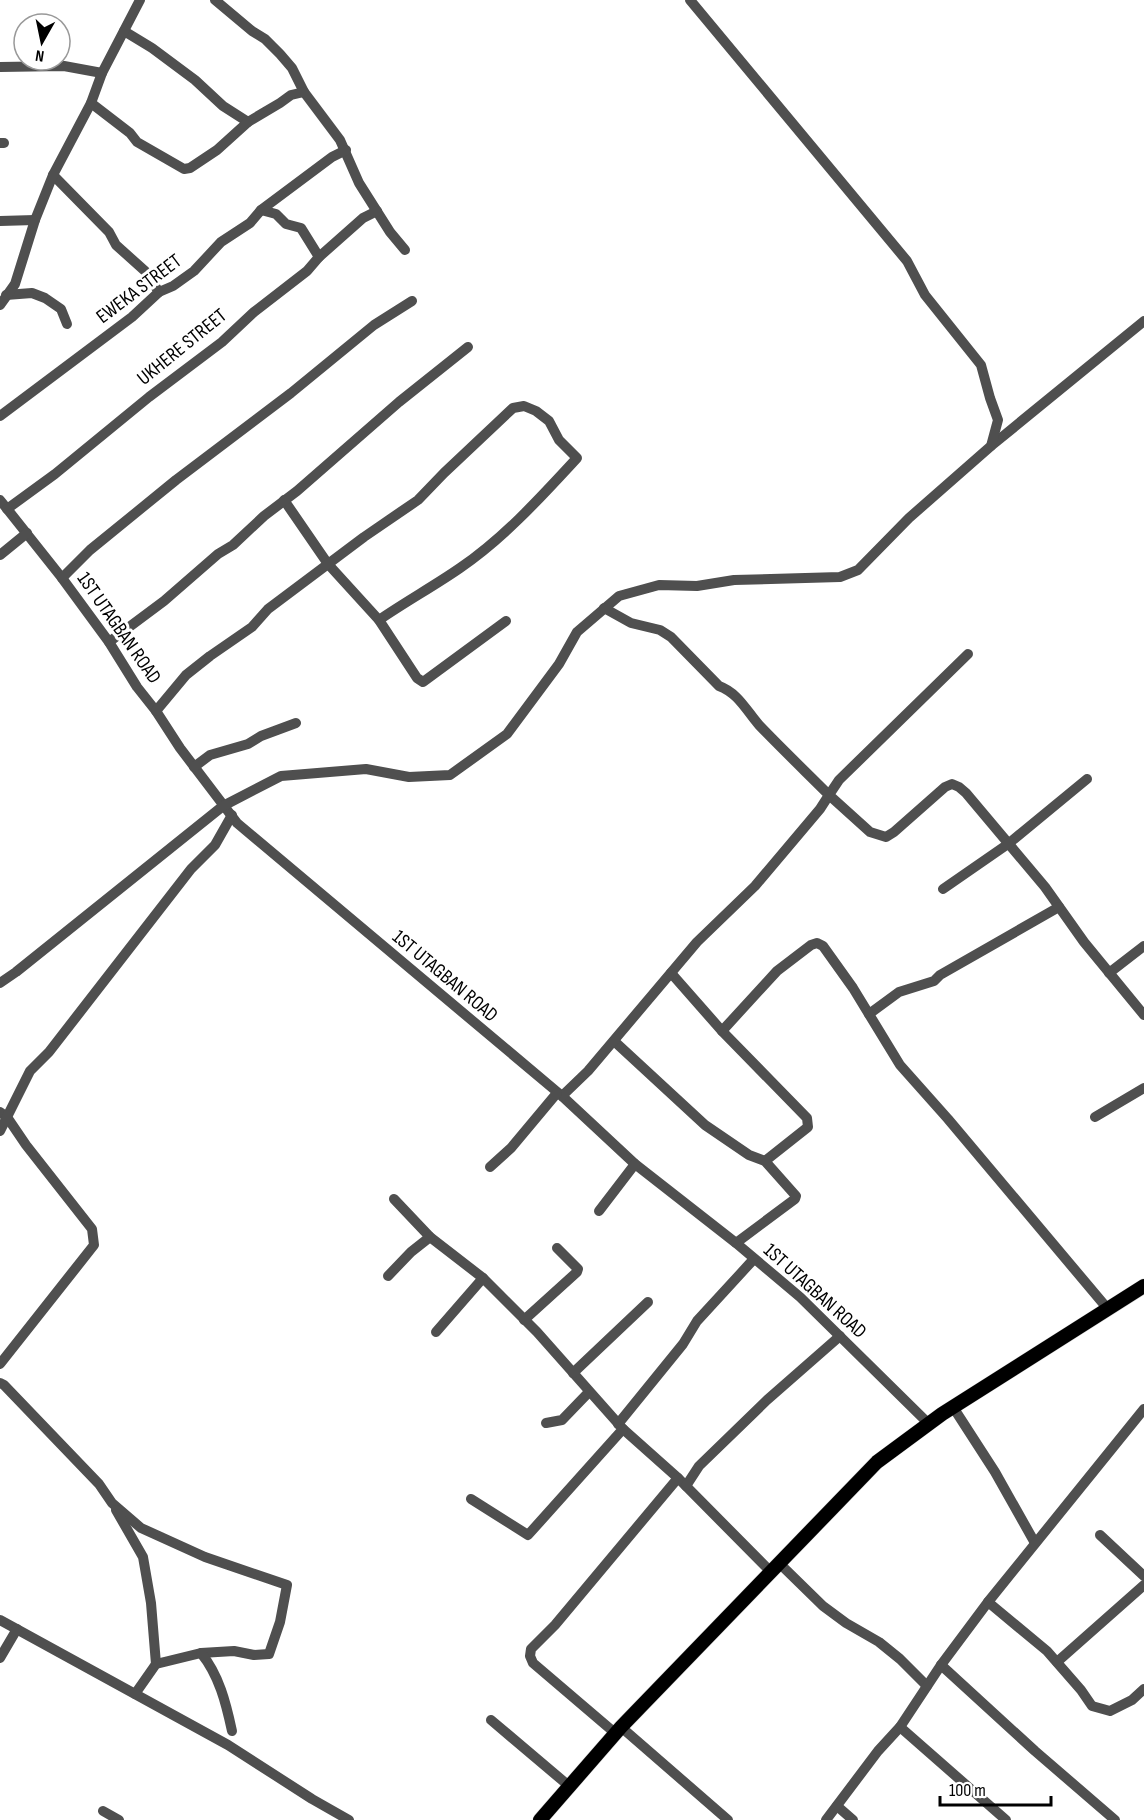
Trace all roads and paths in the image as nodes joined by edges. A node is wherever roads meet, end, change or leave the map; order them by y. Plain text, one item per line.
1 (136, 0) edge
2 (215, 0) edge
3 (690, 0) edge
4 (124, 31) junction
5 (0, 68) edge
6 (102, 73) junction
7 (304, 92) junction
8 (91, 104) junction
9 (248, 122) junction
10 (346, 150) junction
11 (52, 175) junction
12 (261, 210) junction
13 (377, 211) junction
14 (35, 220) junction
15 (0, 221) edge
16 (405, 250) dead end
17 (319, 257) junction
18 (159, 292) junction
19 (3, 300) edge
20 (412, 302) dead end
21 (1144, 321) edge
22 (67, 324) dead end
23 (468, 347) dead end
24 (0, 416) edge
25 (991, 446) junction
26 (284, 501) junction
27 (2, 503) edge
28 (27, 533) junction
29 (0, 555) edge
30 (328, 564) junction
31 (62, 578) junction
32 (604, 608) junction
33 (379, 620) junction
34 (506, 621) dead end
35 (109, 642) junction
36 (968, 654) dead end
37 (156, 711) junction
38 (296, 723) dead end
39 (194, 767) junction
40 (1087, 779) dead end
41 (829, 795) junction
42 (223, 806) junction
43 (232, 815) junction
44 (1008, 844) junction
45 (943, 889) dead end
46 (1059, 907) junction
47 (1144, 946) edge
48 (671, 973) junction
49 (1110, 973) junction
50 (0, 983) edge
51 (869, 1014) junction
52 (1144, 1015) edge
53 (723, 1031) junction
54 (614, 1041) junction
55 (1144, 1088) edge
56 (559, 1094) junction
57 (4, 1114) edge
58 (1095, 1117) dead end
59 (0, 1131) edge
60 (765, 1161) junction
61 (636, 1164) junction
62 (490, 1167) dead end
63 (394, 1199) dead end
64 (598, 1211) dead end
65 (430, 1237) junction
66 (736, 1244) junction
67 (557, 1248) dead end
68 (753, 1260) junction
69 (388, 1276) dead end
70 (483, 1278) junction
71 (1142, 1291) edge
72 (648, 1302) dead end
73 (1107, 1308) junction
74 (524, 1320) junction
75 (436, 1332) dead end
76 (840, 1336) junction
77 (0, 1364) edge
78 (573, 1373) junction
79 (0, 1383) edge
80 (589, 1392) junction
81 (953, 1407) junction
82 (1144, 1409) edge
83 (546, 1423) dead end
84 (929, 1424) junction
85 (620, 1426) junction
86 (682, 1482) junction
87 (471, 1499) dead end
88 (112, 1503) junction
89 (1100, 1535) dead end
90 (1035, 1543) junction
91 (775, 1567) junction
92 (1144, 1576) edge
93 (1144, 1585) edge
94 (988, 1602) junction
95 (0, 1620) edge
96 (16, 1629) junction
97 (201, 1653) junction
98 (0, 1659) edge
99 (1057, 1662) junction
100 (156, 1664) junction
101 (941, 1665) junction
102 (927, 1686) junction
103 (1144, 1689) edge
104 (135, 1694) junction
105 (491, 1720) dead end
106 (900, 1727) junction
107 (618, 1730) junction
108 (232, 1731) dead end
109 (569, 1786) junction
110 (837, 1806) junction
111 (103, 1811) dead end
112 (119, 1820) edge
113 (349, 1820) edge
114 (540, 1820) edge
115 (728, 1820) edge
116 (826, 1820) edge
117 (853, 1820) edge
118 (1006, 1820) edge
119 (1115, 1820) edge

1 - 4 street
2 - 7 street
3 - 25 street
4 - 6 street
4 - 9 street
5 - 6 street
6 - 8 street
7 - 9 street
7 - 10 street
8 - 9 street
8 - 11 street
10 - 12 street, EWEKA STREET
10 - 13 street
11 - 14 street
11 - 18 street
12 - 17 street
12 - 18 street, EWEKA STREET
13 - 16 street
13 - 17 street, UKHERE STREET
14 - 15 street
14 - 19 street
17 - 27 street, UKHERE STREET
18 - 24 street, EWEKA STREET
19 - 22 street
20 - 31 street
21 - 25 street
23 - 26 street
25 - 32 street
26 - 30 street
26 - 35 street
27 - 28 street, 1ST UTAGBAN ROAD
28 - 29 street
28 - 31 street, 1ST UTAGBAN ROAD
30 - 33 street
30 - 33 street
30 - 37 street
31 - 35 street, 1ST UTAGBAN ROAD
32 - 41 street
32 - 42 street
33 - 34 street
35 - 37 street, 1ST UTAGBAN ROAD
36 - 41 street
37 - 39 street, 1ST UTAGBAN ROAD
38 - 39 street
39 - 42 street, 1ST UTAGBAN ROAD
40 - 44 street
41 - 44 street
41 - 48 street
42 - 43 street, 1ST UTAGBAN ROAD
42 - 50 street
43 - 56 street, 1ST UTAGBAN ROAD
43 - 57 street
44 - 45 street
44 - 46 street
46 - 49 street
46 - 51 street
47 - 49 street
48 - 53 street
48 - 54 street
49 - 52 street
51 - 53 street
51 - 73 street
53 - 60 street
54 - 56 street
54 - 60 street
55 - 58 street
56 - 61 street, 1ST UTAGBAN ROAD
56 - 62 street
57 - 59 street
57 - 77 street
60 - 66 street
61 - 64 street
61 - 66 street, 1ST UTAGBAN ROAD
63 - 65 street
65 - 69 street
65 - 70 street
66 - 68 street, 1ST UTAGBAN ROAD
67 - 74 street
68 - 76 street, 1ST UTAGBAN ROAD
68 - 85 street
70 - 74 street
70 - 75 street
71 - 73 main road
72 - 78 street
73 - 81 main road
74 - 78 street
76 - 84 street, 1ST UTAGBAN ROAD
76 - 86 street
78 - 80 street
79 - 88 street
80 - 83 street
80 - 85 street
81 - 84 main road
81 - 90 street
82 - 90 street
84 - 91 main road
85 - 86 street
85 - 87 street
86 - 91 street
86 - 107 street
88 - 97 street
88 - 100 street
89 - 92 street
90 - 94 street
91 - 102 street
91 - 107 main road
93 - 99 street
94 - 99 street
94 - 101 street
95 - 96 street
96 - 98 street
96 - 104 street
97 - 100 street
97 - 108 street
99 - 103 street
100 - 104 street
101 - 102 street
101 - 119 street
102 - 106 street
104 - 113 street
105 - 109 street
106 - 110 street
106 - 118 street
107 - 109 main road
107 - 115 street
109 - 114 main road
110 - 116 street
110 - 117 street
111 - 112 street

